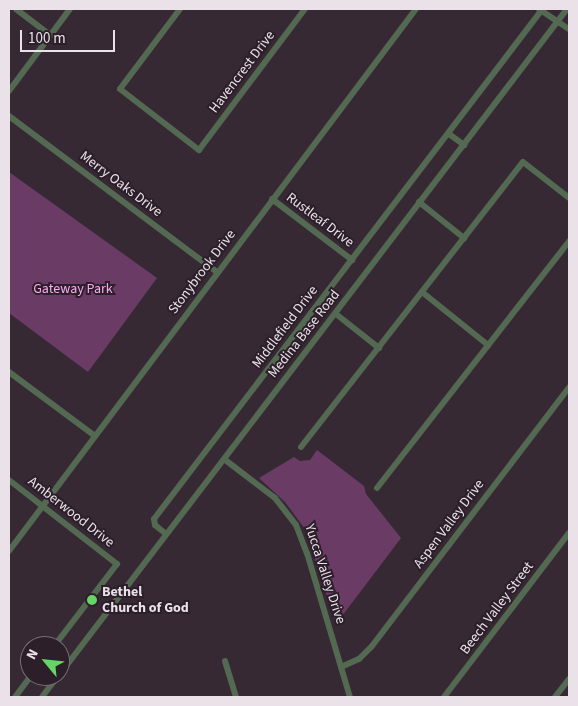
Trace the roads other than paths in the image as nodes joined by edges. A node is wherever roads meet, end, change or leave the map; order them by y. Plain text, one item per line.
1 (16, 9) edge
2 (70, 9) edge
3 (180, 9) edge
4 (305, 9) edge
5 (416, 9) edge
6 (567, 9) edge
7 (540, 10) edge
8 (557, 23) junction
9 (569, 29) edge
10 (50, 35) junction
11 (9, 91) edge
12 (9, 116) edge
13 (449, 134) junction
14 (464, 145) junction
15 (569, 198) edge
16 (272, 200) junction
17 (419, 202) junction
18 (464, 238) junction
19 (569, 241) edge
20 (352, 260) junction
21 (218, 272) junction
22 (422, 292) junction
23 (336, 314) junction
24 (488, 344) junction
25 (379, 348) junction
26 (9, 372) edge
27 (569, 387) edge
28 (95, 436) junction
29 (301, 446) dead end
30 (224, 459) junction
31 (9, 480) edge
32 (377, 488) dead end
33 (43, 506) junction
34 (569, 533) edge
35 (166, 534) junction
36 (9, 551) edge
37 (62, 636) edge
38 (70, 661) edge
39 (225, 661) dead end
40 (341, 667) junction
41 (569, 679) edge
42 (23, 686) edge
43 (50, 686) edge
44 (15, 697) edge
45 (42, 697) edge
46 (236, 697) edge
47 (350, 697) edge
48 (444, 697) edge
49 (555, 697) edge

1 - 10 street
2 - 10 street
3 - 4 street, Havencrest Drive
5 - 16 street, Stonybrook Drive
6 - 8 street, Medina Base Road
7 - 8 street
7 - 13 street, Middlefield Drive
8 - 9 street
8 - 14 street, Medina Base Road
10 - 11 street
12 - 21 street, Merry Oaks Drive
13 - 14 street
13 - 20 street, Middlefield Drive
14 - 17 street, Medina Base Road
15 - 18 street
16 - 20 street, Rustleaf Drive
16 - 21 street, Stonybrook Drive
17 - 18 street
17 - 23 street, Medina Base Road
18 - 22 street
19 - 24 street
20 - 35 street, Middlefield Drive
21 - 28 street, Stonybrook Drive
22 - 24 street
22 - 25 street
23 - 25 street
23 - 30 street, Medina Base Road
24 - 32 street
25 - 29 street
26 - 28 street
27 - 40 street, Aspen Valley Drive
28 - 33 street, Stonybrook Drive
30 - 35 street, Medina Base Road
30 - 40 street, Yucca Valley Drive
31 - 33 street, Amberwood Drive
33 - 36 street, Stonybrook Drive
33 - 37 street, Amberwood Drive
34 - 48 street, Beech Valley Street
35 - 38 street, Medina Base Road
39 - 46 street
40 - 47 street, Yucca Valley Drive
41 - 49 street
42 - 44 street
43 - 45 street, Medina Base Road

